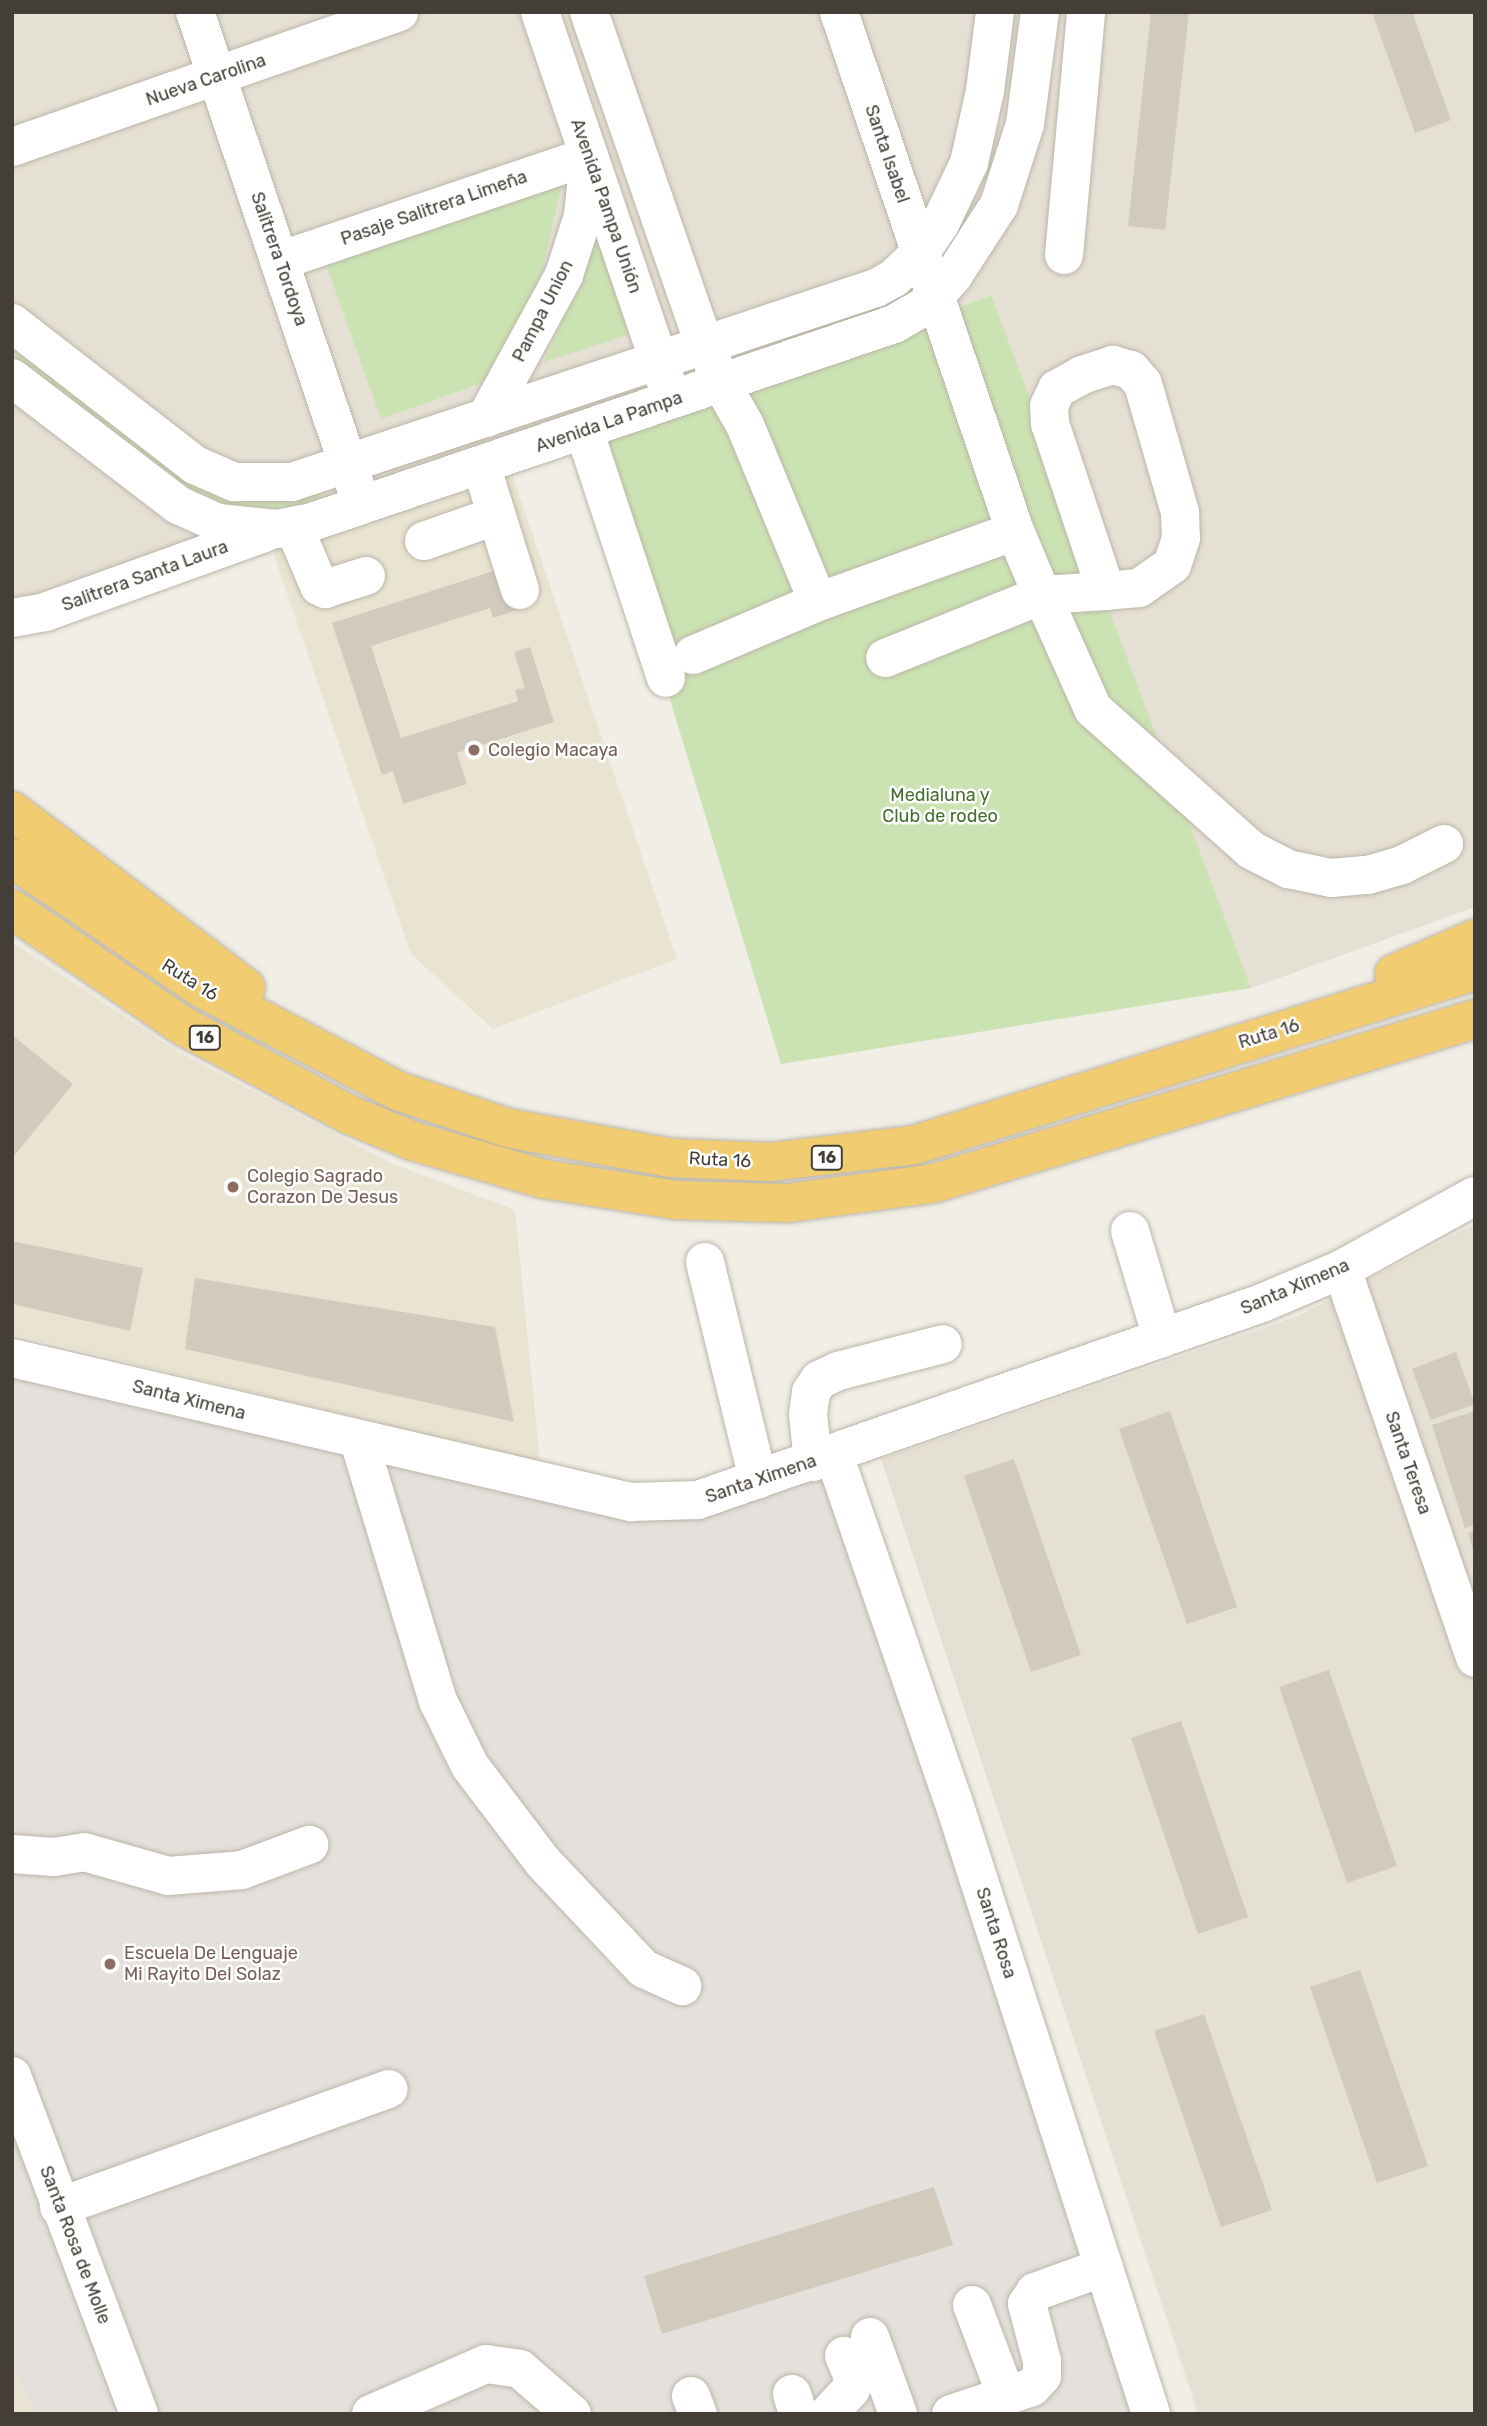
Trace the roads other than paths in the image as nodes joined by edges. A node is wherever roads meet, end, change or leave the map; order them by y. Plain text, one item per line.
1 (195, 12) edge
2 (399, 12) edge
3 (540, 12) edge
4 (589, 12) edge
5 (839, 12) edge
6 (995, 12) edge
7 (1040, 12) edge
8 (1086, 12) edge
9 (217, 77) junction
10 (15, 135) edge
11 (589, 156) junction
12 (920, 252) junction
13 (1064, 255) dead end
14 (279, 261) junction
15 (934, 297) junction
16 (12, 323) edge
17 (706, 344) junction
18 (659, 361) junction
19 (12, 378) edge
20 (721, 383) junction
21 (672, 400) junction
22 (486, 418) junction
23 (584, 430) junction
24 (348, 464) junction
25 (481, 465) junction
26 (362, 506) junction
27 (495, 516) junction
28 (285, 528) junction
29 (1015, 531) junction
30 (424, 541) dead end
31 (366, 576) dead end
32 (520, 590) dead end
33 (1106, 591) junction
34 (1042, 595) junction
35 (818, 602) junction
36 (12, 618) edge
37 (885, 658) dead end
38 (12, 811) edge
39 (1444, 844) dead end
40 (12, 858) edge
41 (12, 909) edge
42 (1475, 939) edge
43 (1475, 971) edge
44 (1475, 1018) edge
45 (1248, 1040) junction
46 (1475, 1043) edge
47 (398, 1091) junction
48 (1043, 1152) junction
49 (1475, 1196) edge
50 (1130, 1231) dead end
51 (705, 1262) dead end
52 (1342, 1269) junction
53 (1162, 1338) junction
54 (943, 1344) dead end
55 (12, 1358) edge
56 (359, 1441) junction
57 (824, 1458) junction
58 (758, 1480) junction
59 (1475, 1658) edge
60 (309, 1845) dead end
61 (12, 1854) edge
62 (682, 1986) dead end
63 (12, 2076) edge
64 (389, 2089) dead end
65 (60, 2207) junction
66 (1104, 2267) junction
67 (972, 2305) dead end
68 (1006, 2395) junction
69 (139, 2414) edge
70 (371, 2414) edge
71 (572, 2414) edge
72 (828, 2414) edge
73 (898, 2414) edge
74 (951, 2414) edge
75 (1151, 2414) edge

1 - 9 street, Salitrera Tordoya
2 - 9 street, Nueva Carolina
3 - 11 street, Avenida Pampa Unión
4 - 17 street
5 - 12 street, Santa Isabel
6 - 12 street
7 - 15 street, Avenida La Pampa
8 - 13 street
9 - 10 street, Nueva Carolina
9 - 14 street, Salitrera Tordoya
11 - 14 street, Pasaje Salitrera Limeña
11 - 18 street, Avenida Pampa Unión
11 - 22 street, Pampa Union
12 - 15 street, Santa Isabel
12 - 17 street
14 - 24 street, Salitrera Tordoya
15 - 20 street, Avenida La Pampa
15 - 29 street, Santa Isabel
16 - 24 street
17 - 18 street
17 - 20 street
18 - 21 street, Avenida Pampa Unión
18 - 22 street
19 - 28 street, Avenida La Pampa
20 - 21 street, Avenida La Pampa
20 - 35 street
21 - 23 street, Avenida La Pampa
22 - 24 street
23 - 25 street, Avenida La Pampa
23 - 35 street
24 - 26 street, Salitrera Tordoya
25 - 26 street, Avenida La Pampa
25 - 27 street
26 - 28 street, Avenida La Pampa
27 - 30 street
27 - 32 street
28 - 31 street
28 - 36 street, Salitrera Santa Laura
29 - 34 street, Santa Isabel
29 - 35 street
33 - 33 street
33 - 34 street
34 - 37 street
34 - 39 street, Santa Isabel
38 - 47 highway
40 - 47 highway, Ruta 16 / 16
41 - 48 highway, 16
42 - 45 highway
43 - 45 highway, Ruta 16 / 16
44 - 48 highway, 16
45 - 47 highway, Ruta 16 / 16
46 - 48 highway
49 - 52 street, Santa Ximena
50 - 53 street
51 - 58 street
52 - 53 street, Santa Ximena
52 - 59 street, Santa Teresa
53 - 57 street, Santa Ximena
54 - 57 street, Santa Rosa
55 - 56 street, Santa Ximena
56 - 58 street, Santa Ximena
56 - 62 street
57 - 58 street, Santa Ximena
57 - 66 street, Santa Rosa
60 - 61 street
63 - 65 street, Santa Rosa de Molle
64 - 65 street
65 - 69 street, Santa Rosa de Molle
66 - 68 street
66 - 75 street, Santa Rosa
67 - 68 street
68 - 74 street
70 - 71 street
72 - 73 street

